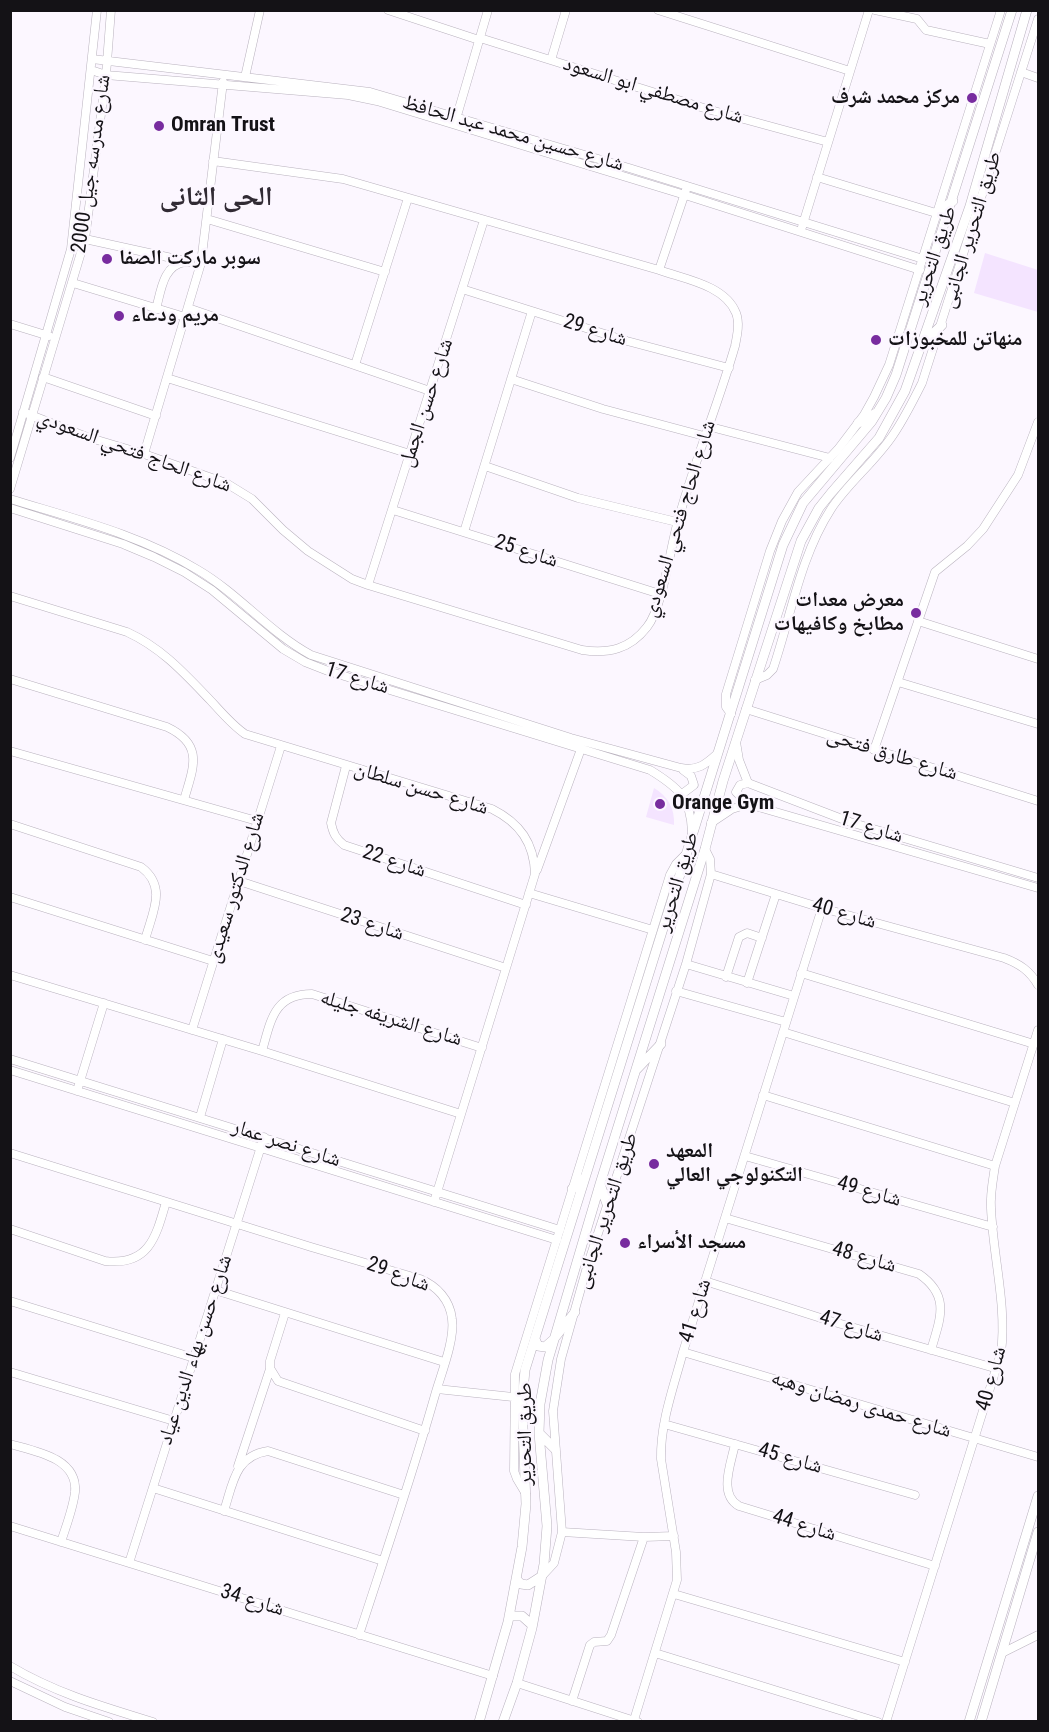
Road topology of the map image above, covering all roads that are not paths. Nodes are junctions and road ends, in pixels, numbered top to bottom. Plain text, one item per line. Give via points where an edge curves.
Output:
1 (97, 10) edge
2 (111, 10) edge
3 (260, 10) edge
4 (388, 10) edge
5 (488, 10) edge
6 (566, 10) edge
7 (658, 10) edge
8 (869, 10) edge
9 (875, 10) edge
10 (1001, 10) edge
11 (1011, 14) edge
12 (1025, 15) edge
13 (1038, 19) edge
14 (479, 39) junction
15 (990, 44) junction
16 (92, 59) junction
17 (106, 60) junction
18 (550, 60) junction
19 (91, 70) junction
20 (850, 71) junction
21 (1021, 72) junction
22 (106, 75) junction
23 (225, 75) junction
24 (244, 77) junction
25 (1038, 78) edge
26 (223, 85) junction
27 (455, 120) junction
28 (828, 142) junction
29 (213, 161) junction
30 (817, 177) junction
31 (687, 186) junction
32 (685, 195) junction
33 (408, 198) junction
34 (952, 201) junction
35 (970, 206) junction
36 (936, 213) junction
37 (207, 219) junction
38 (484, 220) junction
39 (975, 220) junction
40 (802, 227) junction
41 (85, 239) junction
42 (923, 259) junction
43 (190, 262) junction
44 (201, 263) junction
45 (659, 270) junction
46 (920, 270) junction
47 (385, 272) junction
48 (73, 283) junction
49 (462, 289) junction
50 (908, 304) junction
51 (188, 308) junction
52 (156, 309) junction
53 (532, 311) junction
54 (185, 317) junction
55 (914, 319) junction
56 (10, 324) edge
57 (942, 325) junction
58 (46, 335) junction
59 (56, 338) junction
60 (922, 343) junction
61 (355, 365) junction
62 (729, 368) junction
63 (43, 377) junction
64 (167, 378) junction
65 (511, 379) junction
66 (430, 390) junction
67 (879, 412) junction
68 (27, 413) junction
69 (156, 416) junction
70 (1038, 422) edge
71 (858, 423) junction
72 (707, 426) junction
73 (704, 436) junction
74 (1036, 439) edge
75 (144, 454) junction
76 (410, 454) junction
77 (10, 458) edge
78 (830, 458) junction
79 (484, 466) junction
80 (10, 489) edge
81 (10, 499) edge
82 (10, 508) edge
83 (393, 510) junction
84 (677, 522) junction
85 (464, 532) junction
86 (368, 585) junction
87 (660, 594) junction
88 (10, 596) edge
89 (763, 609) junction
90 (776, 616) junction
91 (918, 621) junction
92 (756, 636) junction
93 (768, 638) junction
94 (1038, 659) edge
95 (10, 679) edge
96 (755, 680) junction
97 (898, 682) junction
98 (746, 709) junction
99 (730, 714) junction
100 (1038, 724) edge
101 (736, 742) junction
102 (281, 746) junction
103 (580, 748) junction
104 (874, 750) junction
105 (10, 751) edge
106 (718, 753) junction
107 (346, 766) junction
108 (681, 768) junction
109 (748, 783) junction
110 (682, 794) junction
111 (184, 801) junction
112 (1038, 801) edge
113 (748, 804) junction
114 (257, 821) junction
115 (711, 823) junction
116 (10, 824) edge
117 (692, 837) junction
118 (705, 849) junction
119 (535, 874) junction
120 (711, 874) junction
121 (1038, 878) edge
122 (238, 881) junction
123 (1038, 888) edge
124 (529, 893) junction
125 (776, 894) junction
126 (10, 897) edge
127 (526, 905) junction
128 (822, 908) junction
129 (658, 931) junction
130 (678, 933) junction
131 (762, 938) junction
132 (145, 940) junction
133 (653, 960) junction
134 (669, 960) junction
135 (213, 961) junction
136 (686, 964) junction
137 (506, 968) junction
138 (801, 973) junction
139 (10, 975) edge
140 (726, 977) junction
141 (747, 983) junction
142 (1038, 986) edge
143 (676, 991) junction
144 (794, 996) junction
145 (104, 1003) junction
146 (786, 1022) junction
147 (623, 1028) junction
148 (192, 1030) junction
149 (1038, 1030) edge
150 (783, 1032) junction
151 (223, 1039) junction
152 (661, 1044) junction
153 (1034, 1044) junction
154 (626, 1046) junction
155 (482, 1048) junction
156 (262, 1051) junction
157 (10, 1059) edge
158 (10, 1070) edge
159 (635, 1072) junction
160 (81, 1080) junction
161 (77, 1091) junction
162 (763, 1095) junction
163 (1015, 1103) junction
164 (461, 1114) junction
165 (200, 1116) junction
166 (264, 1137) junction
167 (260, 1148) junction
168 (10, 1154) edge
169 (745, 1156) junction
170 (995, 1166) junction
171 (586, 1176) junction
172 (600, 1184) junction
173 (572, 1189) junction
174 (437, 1191) junction
175 (166, 1202) junction
176 (434, 1202) junction
177 (607, 1204) junction
178 (725, 1218) junction
179 (236, 1224) junction
180 (993, 1227) junction
181 (10, 1229) edge
182 (560, 1230) junction
183 (557, 1240) junction
184 (705, 1281) junction
185 (547, 1286) junction
186 (215, 1290) junction
187 (10, 1301) edge
188 (575, 1312) junction
189 (285, 1314) junction
190 (535, 1339) junction
191 (553, 1340) junction
192 (931, 1350) junction
193 (683, 1352) junction
194 (194, 1358) junction
195 (444, 1362) junction
196 (270, 1368) junction
197 (998, 1369) junction
198 (525, 1370) junction
199 (10, 1372) edge
200 (544, 1376) junction
201 (437, 1389) junction
202 (513, 1397) junction
203 (174, 1421) junction
204 (664, 1424) junction
205 (425, 1431) junction
206 (539, 1433) junction
207 (976, 1439) junction
208 (10, 1444) edge
209 (735, 1444) junction
210 (555, 1449) junction
211 (1038, 1457) edge
212 (236, 1473) junction
213 (153, 1488) junction
214 (526, 1494) junction
215 (404, 1495) junction
216 (915, 1495) dead end
217 (1038, 1496) edge
218 (224, 1511) junction
219 (10, 1526) edge
220 (562, 1532) junction
221 (1038, 1532) edge
222 (674, 1536) junction
223 (645, 1537) junction
224 (62, 1542) junction
225 (1024, 1544) junction
226 (1034, 1547) junction
227 (383, 1561) junction
228 (129, 1563) junction
229 (935, 1566) junction
230 (542, 1576) junction
231 (1013, 1578) junction
232 (516, 1579) junction
233 (1024, 1581) junction
234 (674, 1594) junction
235 (509, 1616) junction
236 (532, 1625) junction
237 (359, 1635) junction
238 (1038, 1635) edge
239 (655, 1653) junction
240 (1002, 1653) junction
241 (905, 1662) junction
242 (10, 1666) edge
243 (493, 1676) junction
244 (10, 1681) edge
245 (517, 1683) junction
246 (572, 1701) junction
247 (636, 1721) edge
248 (109, 1722) edge
249 (153, 1722) edge
250 (479, 1722) edge
251 (503, 1722) edge
252 (878, 1722) edge
253 (886, 1722) edge
254 (969, 1722) edge
255 (981, 1722) edge

1 - 16 street, شارع مدرسه جيل 2000
2 - 17 street, شارع مدرسه جيل 2000
3 - 24 street
4 - 14 street, شارع مصطفي ابو السعود
5 - 14 street
6 - 18 street
7 - 20 street
8 - 20 street
9 - 15 street via 917,19 926,30
10 - 15 street, طريق التحرير الجانبى
11 - 12 street
11 - 34 street, طريق التحرير
12 - 35 street, طريق التحرير
13 - 21 street, طريق التحرير الجانبى
14 - 18 street, شارع مصطفي ابو السعود
14 - 27 street
15 - 36 street, طريق التحرير الجانبى
16 - 17 street, شارع حسين محمد عبد الحافظ
16 - 19 street, شارع مدرسه جيل 2000
17 - 22 street, شارع مدرسه جيل 2000
17 - 23 street, شارع حسين محمد عبد الحافظ
18 - 28 street, شارع مصطفي ابو السعود
19 - 22 street, شارع حسين محمد عبد الحافظ
19 - 58 street, شارع مدرسه جيل 2000 via 71,249
20 - 28 street
21 - 25 street
21 - 39 street, طريق التحرير الجانبى
22 - 26 street, شارع حسين محمد عبد الحافظ
22 - 41 street, شارع مدرسه جيل 2000
23 - 24 street, شارع حسين محمد عبد الحافظ
23 - 26 street
24 - 27 street, شارع حسين محمد عبد الحافظ via 370,92
26 - 27 street, شارع حسين محمد عبد الحافظ via 348,95
26 - 29 street
27 - 31 street, شارع حسين محمد عبد الحافظ
27 - 32 street, شارع حسين محمد عبد الحافظ
28 - 30 street
29 - 33 street, شارع الحاج فتحي السعودي via 343,179
29 - 37 street
30 - 36 street
30 - 40 street
31 - 32 street
31 - 40 street, شارع حسين محمد عبد الحافظ
32 - 40 street, شارع حسين محمد عبد الحافظ
32 - 45 street
33 - 38 street, شارع الحاج فتحي السعودي
33 - 47 street
34 - 36 street
34 - 55 street, طريق التحرير
35 - 39 street
35 - 60 street, طريق التحرير
36 - 42 street, طريق التحرير الجانبى
37 - 44 street
37 - 47 street
38 - 45 street, شارع الحاج فتحي السعودي
38 - 49 street, شارع حسن الجمل
39 - 57 street, طريق التحرير الجانبى
40 - 42 street, شارع حسين محمد عبد الحافظ
40 - 46 street, شارع حسين محمد عبد الحافظ
41 - 43 street
41 - 48 street, شارع مدرسه جيل 2000
42 - 46 street, طريق التحرير الجانبى
43 - 44 street
43 - 52 street via 169,270
44 - 51 street
45 - 62 street, شارع الحاج فتحي السعودي via 713,290 736,313 738,330
46 - 50 street, طريق التحرير الجانبى
47 - 61 street
48 - 52 street
48 - 59 street, شارع مدرسه جيل 2000
49 - 53 street, شارع 29
49 - 66 street, شارع حسن الجمل
50 - 55 street
50 - 71 street, طريق التحرير الجانبى via 889,365
51 - 54 street
51 - 61 street
52 - 54 street
53 - 62 street, شارع 29
53 - 65 street
54 - 64 street
55 - 67 street, طريق التحرير
56 - 58 street
57 - 60 street
57 - 96 street, طريق التحرير الجانبى via 922,383 903,419 821,526 808,555 773,669
58 - 59 street
58 - 68 street, شارع مدرسه جيل 2000
59 - 63 street, شارع مدرسه جيل 2000
60 - 90 street, طريق التحرير via 905,391 888,423 809,524
61 - 66 street
62 - 72 street, شارع الحاج فتحي السعودي
63 - 68 street, شارع مدرسه جيل 2000
63 - 69 street
64 - 69 street
64 - 76 street
65 - 73 street
65 - 79 street
66 - 76 street, شارع حسن الجمل
67 - 71 street
67 - 89 street, طريق التحرير via 800,509 783,545
68 - 75 street, شارع الحاج فتحي السعودي
68 - 77 street, شارع مدرسه جيل 2000
68 - 80 street, شارع مدرسه جيل 2000
69 - 75 street
70 - 74 street
71 - 78 street, طريق التحرير الجانبى
72 - 73 street, شارع الحاج فتحي السعودي
72 - 78 street
73 - 84 street, شارع الحاج فتحي السعودي
74 - 91 street via 983,529 935,572
75 - 86 street, شارع الحاج فتحي السعودي via 240,490 308,551
76 - 83 street, شارع حسن الجمل
78 - 99 street, طريق التحرير الجانبى via 798,492 775,536 726,694
79 - 84 street via 578,498
79 - 85 street
81 - 108 street, شارع 17 via 126,535 174,556 237,597 277,633 311,655 572,738
82 - 103 street, شارع 17 via 123,544 184,572 304,662
83 - 85 street, شارع 25
83 - 86 street, شارع حسن الجمل
84 - 87 street, شارع الحاج فتحي السعودي
85 - 87 street, شارع 25
86 - 87 street, شارع الحاج فتحي السعودي via 597,653 613,651 640,636 650,624
88 - 102 street, شارع حسن سلطان via 145,640 175,664 238,729
89 - 90 street via 766,616
89 - 92 street, طريق التحرير
90 - 93 street, طريق التحرير
91 - 94 street
91 - 97 street
92 - 93 street
92 - 99 street, طريق التحرير
93 - 96 street, طريق التحرير
95 - 111 street via 178,732 193,752 195,764
96 - 98 street, طريق التحرير
97 - 100 street
97 - 104 street
98 - 101 street, طريق التحرير
98 - 104 street, شارع طارق فتحى
99 - 106 street, طريق التحرير
101 - 109 street
101 - 115 street, طريق التحرير
102 - 107 street, شارع حسن سلطان
102 - 114 street, شارع الدكتور سعيدى
103 - 110 street, شارع 17 via 650,770
103 - 119 street
104 - 112 street, شارع طارق فتحى
105 - 111 street
106 - 108 street via 699,767
106 - 117 street, طريق التحرير
107 - 119 street, شارع حسن سلطان via 505,815 525,834
107 - 127 street, شارع 22 via 331,823 344,845
108 - 110 street via 694,781 692,788
109 - 113 street via 740,785 736,792
109 - 121 street, شارع 17 via 850,822
110 - 117 street
111 - 114 street
113 - 115 street
113 - 123 street, شارع 17
114 - 122 street, شارع الدكتور سعيدى
115 - 118 street, طريق التحرير
116 - 132 street via 149,872 157,894
117 - 129 street, طريق التحرير
118 - 120 street, طريق التحرير الجانبى
118 - 130 street, طريق التحرير
119 - 124 street, شارع حسن سلطان
120 - 125 street, شارع 40
120 - 136 street, طريق التحرير الجانبى
122 - 135 street, شارع الدكتور سعيدى
122 - 137 street, شارع 23
124 - 127 street, شارع حسن سلطان
124 - 129 street
125 - 128 street, شارع 40
125 - 131 street
126 - 132 street
127 - 137 street, شارع حسن سلطان
128 - 138 street, شارع 41
128 - 142 street, شارع 40 via 1004,958 1019,964
129 - 130 street via 670,937
129 - 133 street, طريق التحرير
129 - 147 street, طريق التحرير الجانبى
130 - 134 street, طريق التحرير
131 - 140 street via 747,933 739,937
131 - 141 street
132 - 135 street
133 - 134 street
133 - 154 street, طريق التحرير
134 - 159 street, طريق التحرير
135 - 148 street, شارع الدكتور سعيدى
136 - 140 street
136 - 143 street, طريق التحرير الجانبى
137 - 155 street, شارع حسن سلطان
138 - 144 street, شارع 41
138 - 153 street
139 - 145 street
140 - 141 street
141 - 144 street
143 - 146 street
143 - 152 street, طريق التحرير الجانبى
144 - 146 street, شارع 41
145 - 148 street
145 - 160 street
146 - 150 street, شارع 41
147 - 154 street
147 - 173 street, طريق التحرير الجانبى
148 - 151 street
149 - 153 street, شارع 40
150 - 162 street, شارع 41
150 - 163 street
151 - 156 street
151 - 165 street
152 - 159 street
152 - 177 street, طريق التحرير الجانبى
153 - 163 street, شارع 40
154 - 171 street, طريق التحرير
155 - 156 street, شارع الشريفه جليله via 312,994 301,994 289,998 273,1015
155 - 164 street, شارع حسن سلطان
156 - 164 street
157 - 160 street, شارع نصر عمار
158 - 161 street, شارع نصر عمار
159 - 172 street, طريق التحرير
160 - 161 street
160 - 165 street, شارع نصر عمار
161 - 167 street, شارع نصر عمار
162 - 169 street, شارع 41
162 - 170 street
163 - 170 street, شارع 40
164 - 174 street, شارع حسن سلطان
165 - 166 street, شارع نصر عمار
166 - 167 street, شارع حسن بهاء الدين عياد
166 - 174 street, شارع نصر عمار
167 - 176 street, شارع نصر عمار
167 - 179 street, شارع حسن بهاء الدين عياد
168 - 175 street, شارع 29
169 - 178 street, شارع 41
169 - 180 street, شارع 49
170 - 180 street, شارع 40
171 - 173 street
171 - 185 street, طريق التحرير
172 - 177 street
172 - 191 street, طريق التحرير
173 - 182 street, طريق التحرير الجانبى
174 - 176 street, شارع حسن سلطان
174 - 182 street, شارع نصر عمار
175 - 179 street, شارع 29
175 - 181 street via 155,1239 149,1248 129,1260 105,1261
176 - 183 street, شارع نصر عمار
177 - 188 street, طريق التحرير الجانبى
178 - 184 street, شارع 41
178 - 192 street, شارع 48 via 919,1274 934,1288 941,1307
179 - 186 street, شارع حسن بهاء الدين عياد
179 - 195 street, شارع 29 via 420,1279 434,1287 447,1302 453,1322
180 - 197 street, شارع 40 via 1003,1322
182 - 183 street, طريق التحرير الجانبى
183 - 185 street, طريق التحرير الجانبى
184 - 192 street, شارع 47
184 - 193 street, شارع 41
185 - 190 street, طريق التحرير
185 - 202 street, طريق التحرير الجانبى via 521,1351
186 - 189 street
186 - 194 street, شارع حسن بهاء الدين عياد
187 - 194 street
188 - 191 street
188 - 210 street, طريق التحرير الجانبى via 561,1359 553,1411
189 - 195 street
189 - 196 street
190 - 191 street via 542,1348
190 - 198 street, طريق التحرير
191 - 200 street, طريق التحرير
192 - 197 street, شارع 47
193 - 204 street, شارع 41
193 - 207 street, شارع حمدى رمضان وهبه
194 - 203 street, شارع حسن بهاء الدين عياد
195 - 201 street, شارع 29
196 - 205 street via 284,1385
196 - 212 street
197 - 207 street, شارع 40
198 - 200 street via 534,1367
198 - 214 street, طريق التحرير via 522,1402
199 - 203 street
200 - 206 street, طريق التحرير
201 - 202 street
201 - 205 street, شارع 29
202 - 214 street, طريق التحرير الجانبى via 514,1471
203 - 213 street, شارع حسن بهاء الدين عياد
204 - 209 street, شارع 45
204 - 222 street, شارع 41 via 661,1459
205 - 215 street, شارع 29
206 - 210 street
206 - 230 street, طريق التحرير via 547,1526
207 - 211 street, شارع حمدى رمضان وهبه
207 - 229 street, شارع 40
208 - 224 street via 53,1458 72,1475 75,1491
209 - 216 street, شارع 45
209 - 229 street, شارع 44 via 727,1488 732,1502
210 - 220 street, طريق التحرير الجانبى
212 - 215 street via 249,1457 268,1451
212 - 218 street
213 - 218 street
213 - 228 street, شارع حسن بهاء الدين عياد
214 - 232 street, طريق التحرير
215 - 227 street, شارع 29
217 - 225 street
218 - 227 street
219 - 224 street, شارع 34
220 - 223 street
220 - 230 street, طريق التحرير الجانبى via 554,1563
221 - 226 street
222 - 223 street
222 - 234 street, شارع 41
223 - 246 street via 611,1635 606,1641 590,1645
224 - 228 street, شارع 34
225 - 226 street via 1028,1550
225 - 231 street
226 - 233 street
227 - 237 street, شارع 29
228 - 237 street, شارع 34
229 - 241 street, شارع 40
230 - 232 street via 528,1585
230 - 236 street, طريق التحرير
231 - 233 street via 1018,1576
231 - 254 street
232 - 235 street, طريق التحرير
233 - 240 street
234 - 239 street, شارع 41
234 - 241 street
235 - 236 street via 522,1616
235 - 243 street, طريق التحرير
236 - 245 street, طريق التحرير
237 - 243 street, شارع 34
238 - 240 street
239 - 247 street, شارع 41
239 - 252 street
240 - 255 street
241 - 253 street, شارع 40
242 - 249 street via 82,1701
243 - 250 street, طريق التحرير
244 - 248 street
245 - 246 street
245 - 251 street, طريق التحرير
246 - 247 street

